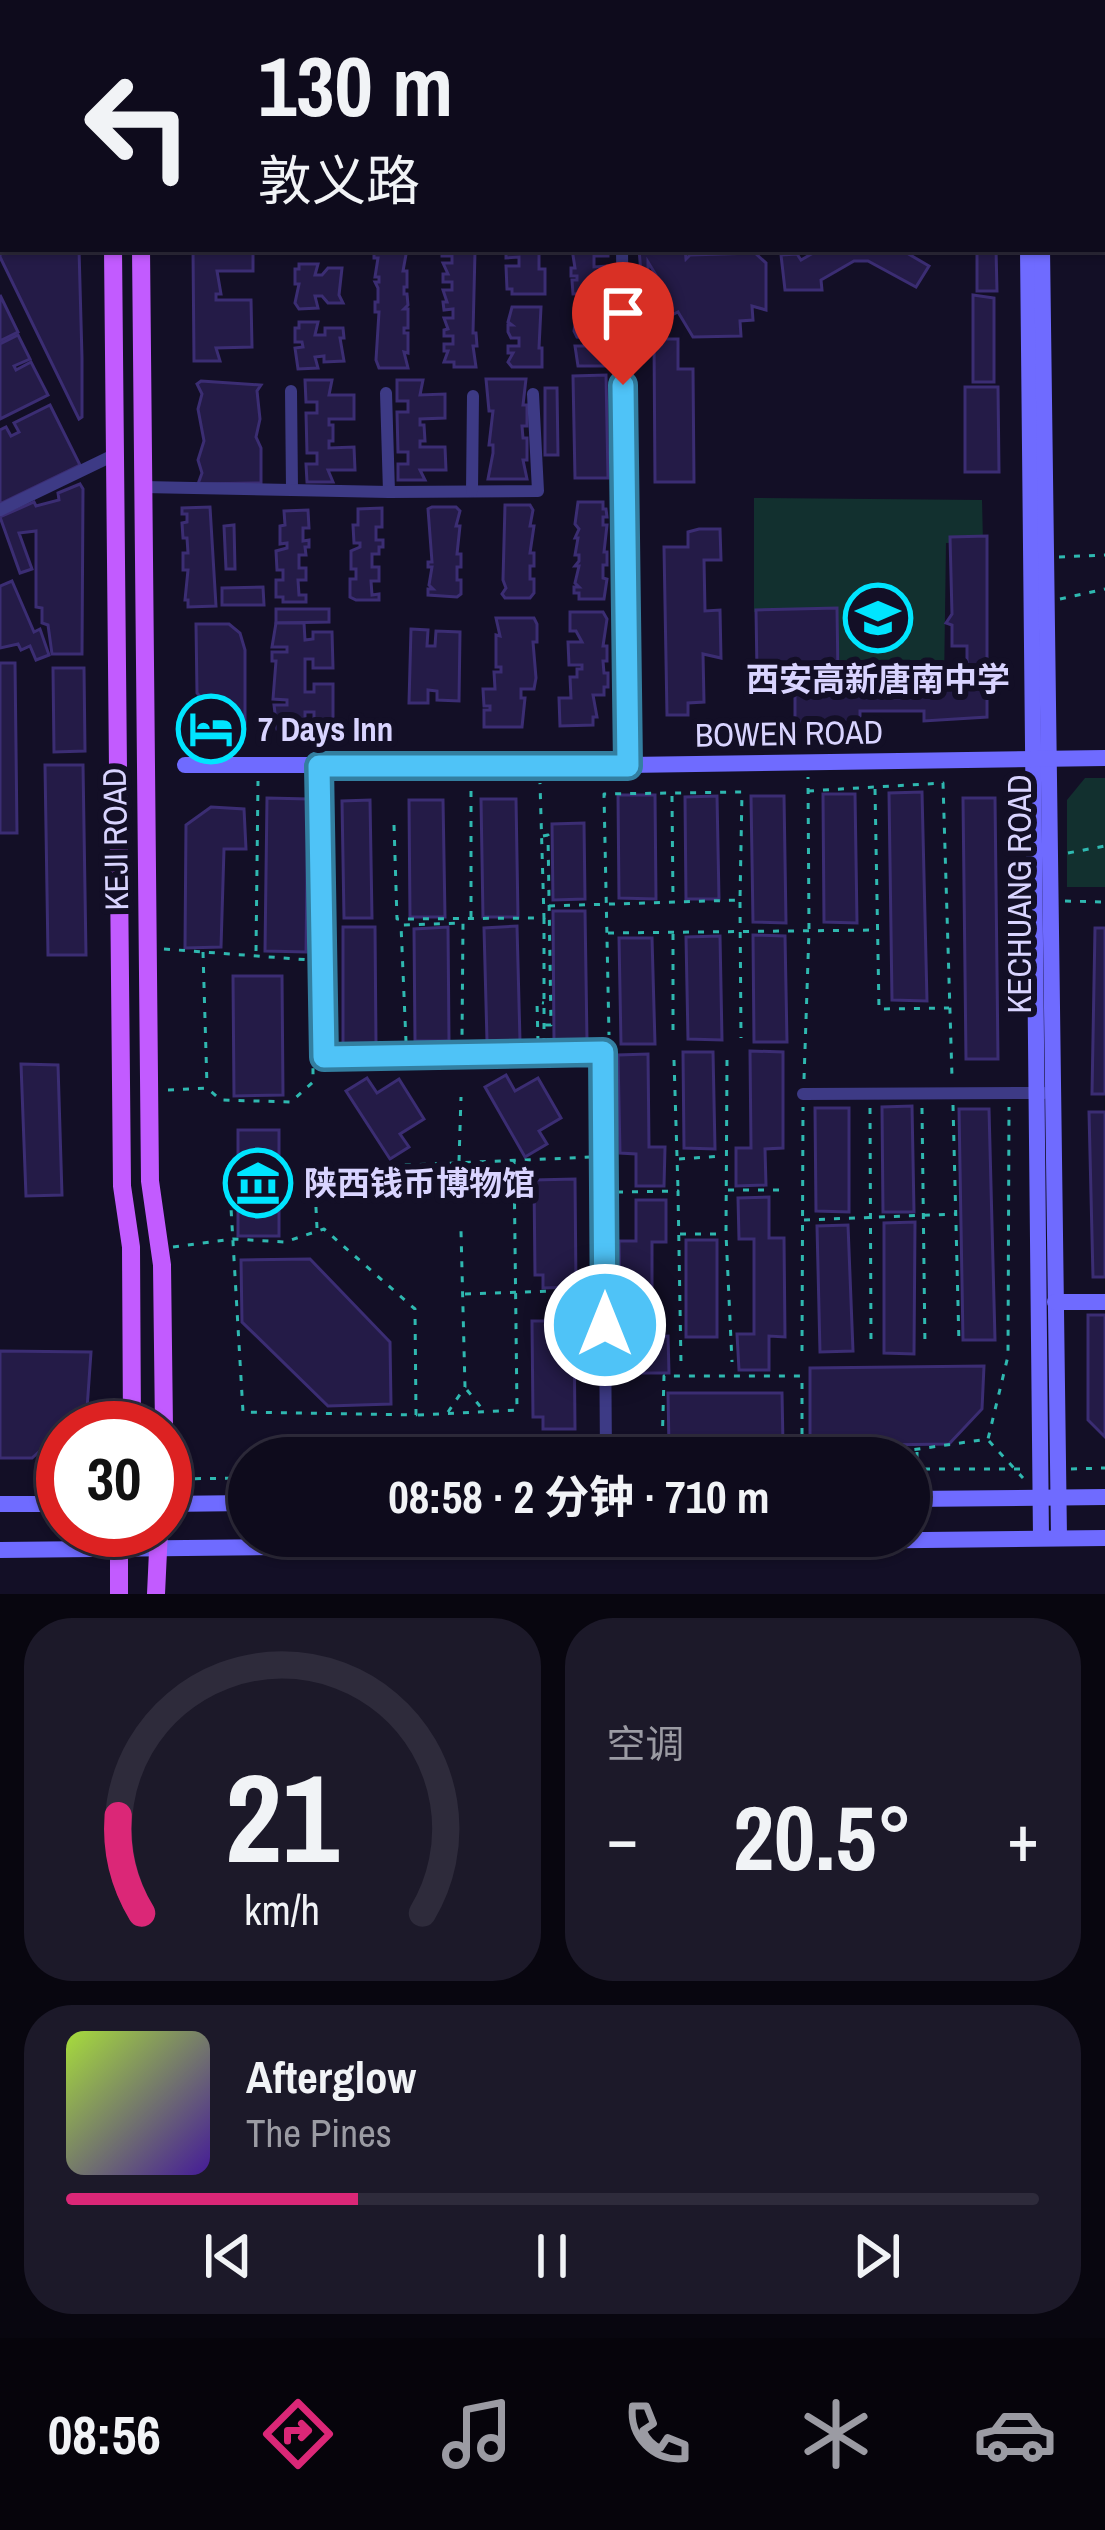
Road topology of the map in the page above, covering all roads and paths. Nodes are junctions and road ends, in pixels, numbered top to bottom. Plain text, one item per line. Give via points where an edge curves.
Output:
1 (113, 252) edge
2 (140, 252) edge
3 (622, 252) edge
4 (1028, 252) edge
5 (1042, 252) edge
6 (292, 391) dead end
7 (386, 393) dead end
8 (533, 394) dead end
9 (472, 396) dead end
10 (116, 454) junction
11 (143, 487) junction
12 (292, 489) junction
13 (472, 491) junction
14 (389, 492) junction
15 (0, 510) edge
16 (1044, 547) junction
17 (1105, 555) edge
18 (1105, 589) edge
19 (1046, 602) junction
20 (1105, 758) edge
21 (1040, 760) junction
22 (808, 763) junction
23 (185, 765) dead end
24 (258, 765) junction
25 (319, 766) junction
26 (471, 766) junction
27 (539, 766) junction
28 (628, 766) junction
29 (875, 787) junction
30 (808, 790) junction
31 (672, 793) junction
32 (394, 825) dead end
33 (542, 836) junction
34 (1105, 846) edge
35 (1048, 857) junction
36 (740, 901) junction
37 (1049, 901) junction
38 (673, 902) junction
39 (1105, 902) edge
40 (606, 904) junction
41 (549, 906) junction
42 (544, 918) junction
43 (471, 919) junction
44 (878, 930) junction
45 (809, 931) junction
46 (673, 932) junction
47 (741, 932) junction
48 (607, 933) junction
49 (147, 948) junction
50 (203, 952) junction
51 (256, 953) junction
52 (313, 960) dead end
53 (544, 1003) junction
54 (950, 1008) junction
55 (544, 1025) junction
56 (609, 1035) dead end
57 (673, 1037) dead end
58 (741, 1038) dead end
59 (462, 1044) dead end
60 (406, 1045) dead end
61 (541, 1048) junction
62 (674, 1060) dead end
63 (728, 1060) dead end
64 (313, 1062) dead end
65 (207, 1088) junction
66 (148, 1091) junction
67 (1009, 1093) junction
68 (1045, 1093) junction
69 (803, 1094) junction
70 (870, 1094) junction
71 (921, 1094) junction
72 (952, 1094) junction
73 (461, 1097) dead end
74 (603, 1156) junction
75 (727, 1156) junction
76 (228, 1157) dead end
77 (677, 1159) junction
78 (514, 1160) junction
79 (459, 1162) junction
80 (726, 1190) junction
81 (784, 1190) dead end
82 (678, 1191) junction
83 (604, 1192) junction
84 (956, 1214) junction
85 (923, 1215) junction
86 (871, 1217) junction
87 (802, 1220) junction
88 (317, 1230) junction
89 (460, 1231) dead end
90 (679, 1234) junction
91 (726, 1234) junction
92 (233, 1240) junction
93 (160, 1248) junction
94 (583, 1290) dead end
95 (515, 1292) junction
96 (462, 1294) junction
97 (1105, 1301) edge
98 (1055, 1302) junction
99 (959, 1344) dead end
100 (872, 1345) dead end
101 (926, 1348) dead end
102 (802, 1351) dead end
103 (732, 1362) dead end
104 (681, 1364) dead end
105 (465, 1387) junction
106 (132, 1401) edge
107 (163, 1401) edge
108 (484, 1412) junction
109 (447, 1414) junction
110 (416, 1415) junction
111 (606, 1437) edge
112 (662, 1437) edge
113 (802, 1437) edge
114 (988, 1439) junction
115 (930, 1447) edge
116 (1105, 1468) edge
117 (930, 1469) edge
118 (1015, 1469) junction
119 (1049, 1469) junction
120 (228, 1478) edge
121 (192, 1479) edge
122 (1105, 1497) edge
123 (930, 1498) edge
124 (1049, 1498) junction
125 (228, 1503) edge
126 (0, 1504) edge
127 (36, 1504) edge
128 (192, 1504) edge
129 (1050, 1538) junction
130 (1105, 1538) edge
131 (192, 1539) edge
132 (36, 1547) edge
133 (0, 1550) edge
134 (121, 1557) edge
135 (157, 1557) edge
136 (119, 1594) edge
137 (156, 1594) edge

1 - 10 main road, KEJI ROAD
2 - 11 main road, KEJI ROAD
3 - 28 street
4 - 21 street, KECHUANG ROAD
5 - 16 street, KECHUANG ROAD
6 - 12 street
7 - 14 street
8 - 13 street via 538,490
9 - 13 street
10 - 15 street
10 - 106 main road, KEJI ROAD via 122,1186 131,1246
11 - 12 street
11 - 49 main road, KEJI ROAD
12 - 14 street
13 - 14 street
16 - 17 path via 1058,557
16 - 19 street, KECHUANG ROAD
18 - 19 path
19 - 21 street, KECHUANG ROAD
20 - 21 street, BOWEN ROAD
21 - 22 street, BOWEN ROAD
21 - 35 street, KECHUANG ROAD
21 - 68 street, KECHUANG ROAD
22 - 28 street, BOWEN ROAD
22 - 30 path
23 - 24 street, BOWEN ROAD
24 - 25 street, BOWEN ROAD
24 - 51 path
25 - 26 street, BOWEN ROAD
25 - 61 street via 324,1057
26 - 27 street, BOWEN ROAD
26 - 43 path
27 - 28 street, BOWEN ROAD
27 - 33 path
29 - 30 path
29 - 44 path
29 - 54 path via 944,783
30 - 45 path
31 - 36 path via 742,792
31 - 38 path
31 - 40 path via 604,794
32 - 43 path via 397,919
33 - 41 path
33 - 42 path
34 - 35 path
35 - 37 street, KECHUANG ROAD
36 - 38 path
36 - 47 path
37 - 39 path
37 - 68 street, KECHUANG ROAD
38 - 40 path
40 - 41 path
40 - 48 path
41 - 55 path via 551,1025
42 - 43 path
42 - 53 path
44 - 45 path
44 - 54 path via 879,1009
45 - 47 path
45 - 69 path
46 - 47 path
46 - 48 path
46 - 57 path
47 - 58 path
48 - 56 path
49 - 50 path
49 - 66 main road, KEJI ROAD
50 - 51 path
50 - 65 path
51 - 52 path
53 - 55 path
53 - 61 path via 537,1002
54 - 72 path
55 - 61 path
59 - 60 path via 463,923 401,925
61 - 74 street via 603,1052
62 - 77 path
63 - 75 path
64 - 65 path via 313,1082 291,1102 221,1100
65 - 66 path
66 - 93 main road, KEJI ROAD
67 - 68 street
67 - 72 street
67 - 114 path via 1008,1356
68 - 98 street, KECHUANG ROAD
68 - 119 street, KECHUANG ROAD
69 - 70 street
69 - 87 path
70 - 71 street
70 - 86 path
71 - 72 street
71 - 85 path
72 - 84 path
73 - 79 path
74 - 78 path
74 - 83 street
75 - 77 path
75 - 80 path
76 - 92 path
77 - 82 path
78 - 79 path
78 - 95 path
79 - 88 path via 314,1168
80 - 81 path
80 - 91 path
82 - 83 path
82 - 90 path
83 - 111 street
84 - 85 path
84 - 99 path
85 - 86 path
85 - 101 path
86 - 87 path
86 - 100 path
87 - 102 path
88 - 92 path via 285,1242
88 - 110 path via 415,1309
89 - 96 path
90 - 91 path
90 - 104 path
91 - 103 path
92 - 93 path
92 - 110 path via 244,1412
93 - 107 main road, KEJI ROAD
94 - 95 path
95 - 96 path
95 - 108 path via 517,1411
96 - 105 path
97 - 98 street
98 - 119 street, KECHUANG ROAD
105 - 108 path
105 - 109 path
108 - 109 path
109 - 110 path
112 - 113 path via 664,1376 802,1376
114 - 115 path
114 - 118 path
116 - 119 path
117 - 118 path
118 - 119 path
118 - 124 path
119 - 124 street, KECHUANG ROAD
120 - 121 path
122 - 124 street
123 - 124 street
124 - 129 street, KECHUANG ROAD
125 - 128 street
126 - 127 street
129 - 130 street
129 - 131 street
132 - 133 street
134 - 136 main road
135 - 137 main road

